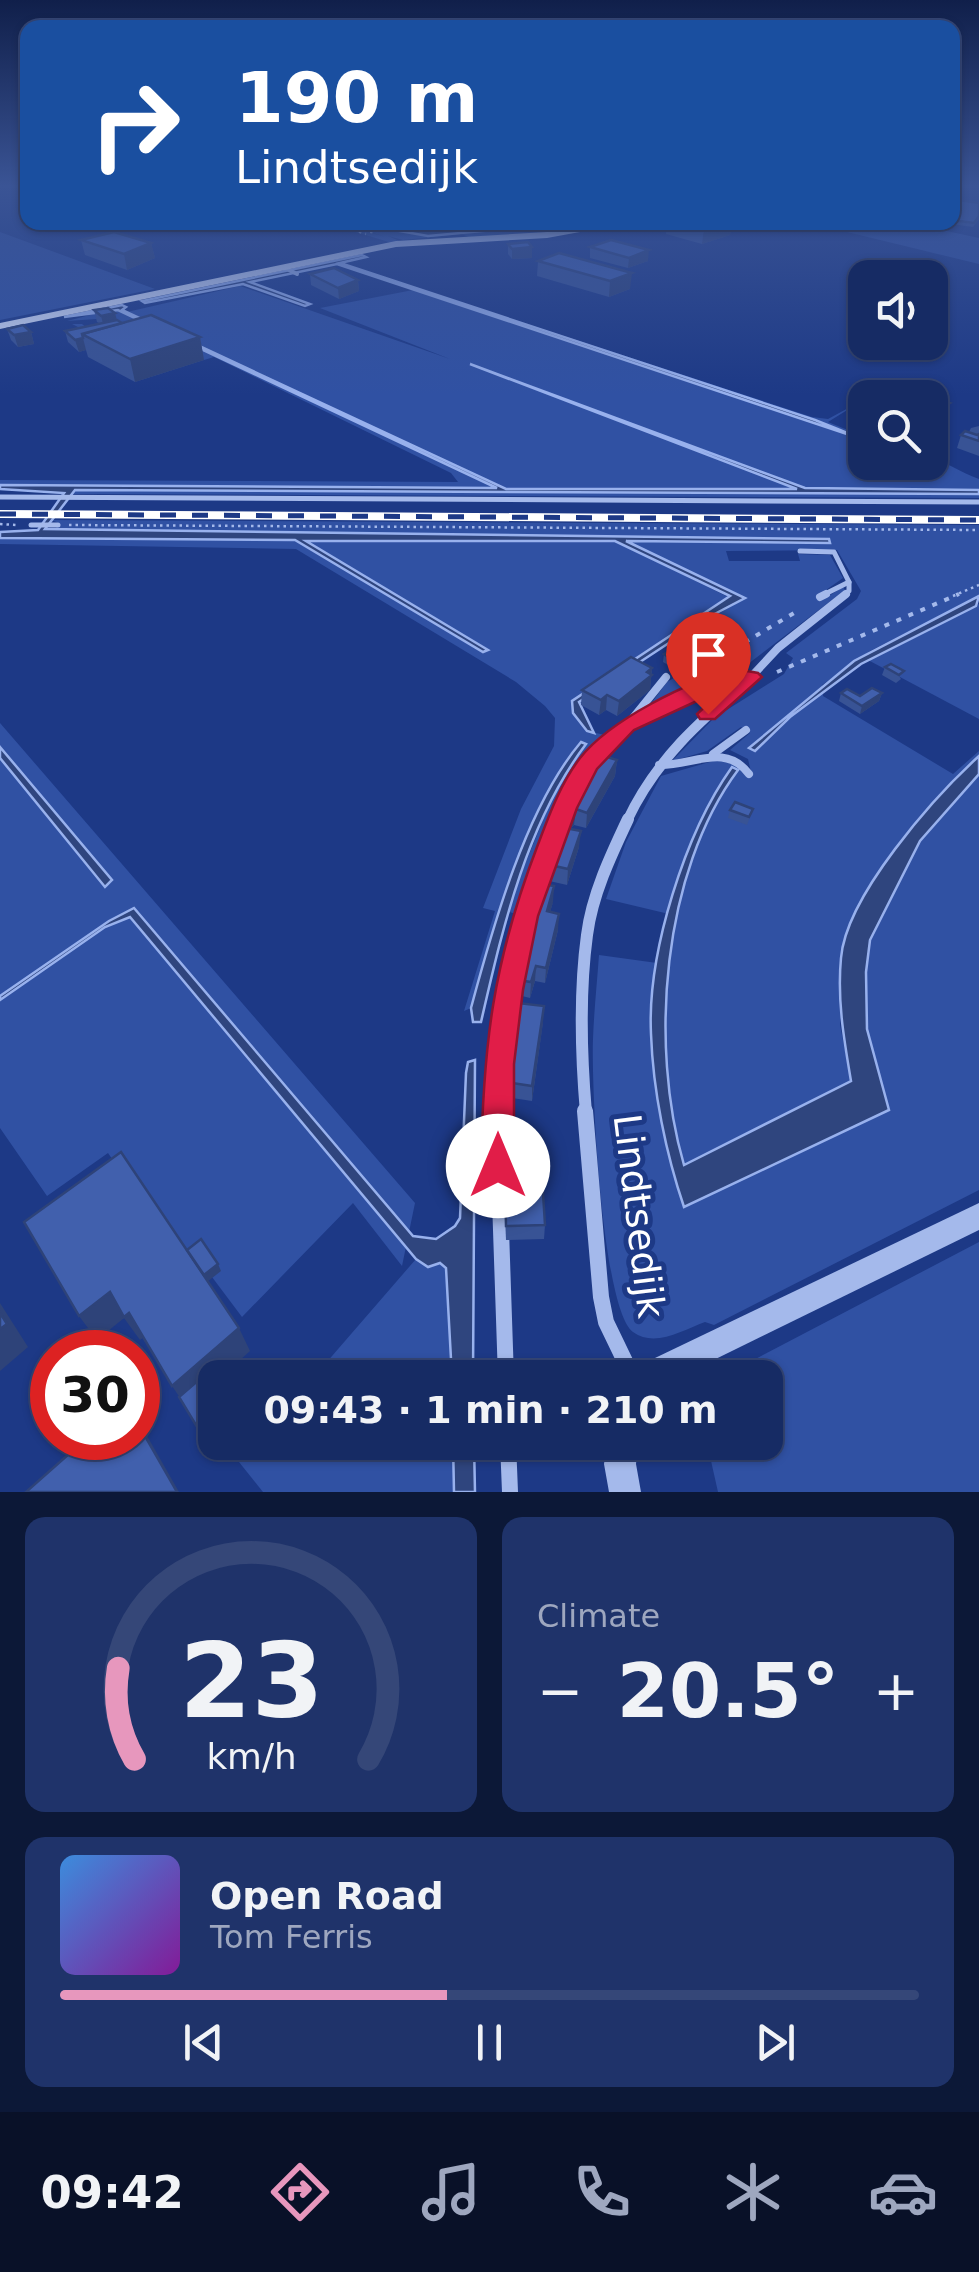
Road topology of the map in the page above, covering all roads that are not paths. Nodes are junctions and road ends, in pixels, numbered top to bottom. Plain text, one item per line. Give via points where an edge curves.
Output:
1 (350, 256) edge
2 (163, 283) dead end
3 (174, 290) junction
4 (0, 326) edge
5 (0, 497) edge
6 (979, 502) edge
7 (31, 525) dead end
8 (58, 525) road end
9 (800, 551) dead end
10 (849, 582) junction
11 (820, 597) road end
12 (751, 677) junction
13 (664, 684) road end
14 (626, 725) junction
15 (746, 730) dead end
16 (612, 739) junction
17 (712, 755) junction
18 (659, 765) junction
19 (605, 768) edge
20 (749, 774) dead end
21 (979, 1216) edge
22 (505, 1360) edge
23 (624, 1360) edge
24 (682, 1360) edge
25 (509, 1460) edge
26 (621, 1460) edge
27 (510, 1492) edge
28 (625, 1492) edge

1 - 3 main road
2 - 3 lane
3 - 4 main road
5 - 6 lane
7 - 8 lane
9 - 10 lane via 834,552
10 - 11 lane
10 - 12 lane via 846,595
12 - 14 street via 736,675
12 - 18 street, Lindtsedijk
13 - 14 lane
14 - 16 street
15 - 17 lane
16 - 19 lane
16 - 22 street via 588,764 553,833 524,916 508,990 498,1064
17 - 18 lane
17 - 20 lane via 736,759
18 - 23 street, Lindtsedijk via 627,817 587,933 581,1058 601,1297
21 - 24 street, Lindtsedijk
25 - 27 street
26 - 28 street

